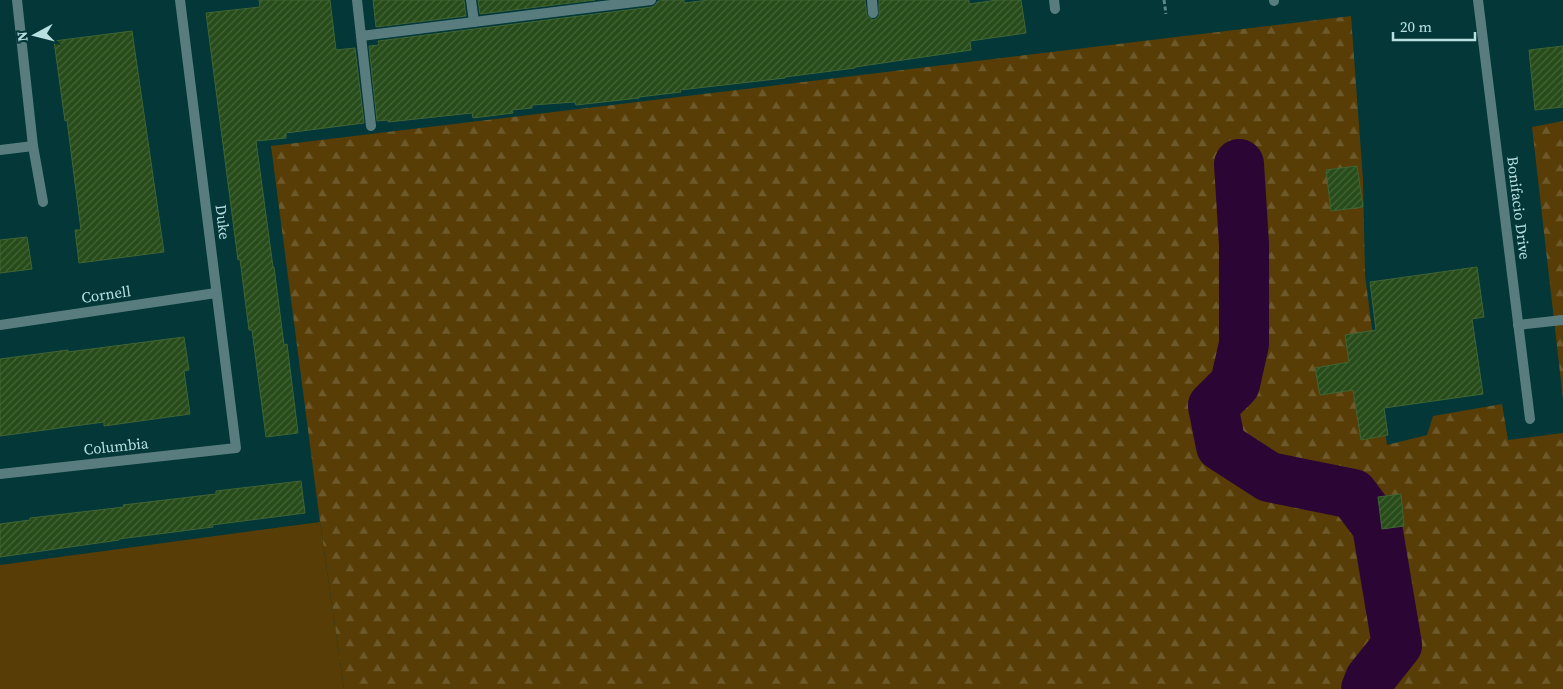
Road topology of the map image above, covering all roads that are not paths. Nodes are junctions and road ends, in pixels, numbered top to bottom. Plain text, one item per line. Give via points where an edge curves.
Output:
1 (17, 0) edge
2 (180, 0) edge
3 (357, 0) edge
4 (471, 0) edge
5 (651, 0) edge
6 (872, 0) edge
7 (1478, 0) edge
8 (574, 5) edge
9 (873, 13) dead end
10 (474, 22) junction
11 (361, 36) junction
12 (371, 126) dead end
13 (33, 146) junction
14 (0, 150) edge
15 (42, 202) dead end
16 (216, 293) junction
17 (1563, 320) edge
18 (0, 325) edge
19 (1518, 325) junction
20 (1530, 419) dead end
21 (236, 448) joint
22 (0, 474) edge

1 - 13 street
2 - 16 street, Duke
3 - 11 street
4 - 10 street
5 - 8 street
6 - 9 street
7 - 19 street, Bonifacio Drive
8 - 10 street
10 - 11 street
11 - 12 street
13 - 14 street
13 - 15 street
16 - 18 street, Cornell
16 - 21 street, Duke
17 - 19 street
19 - 20 street, Bonifacio Drive
21 - 22 street, Columbia

